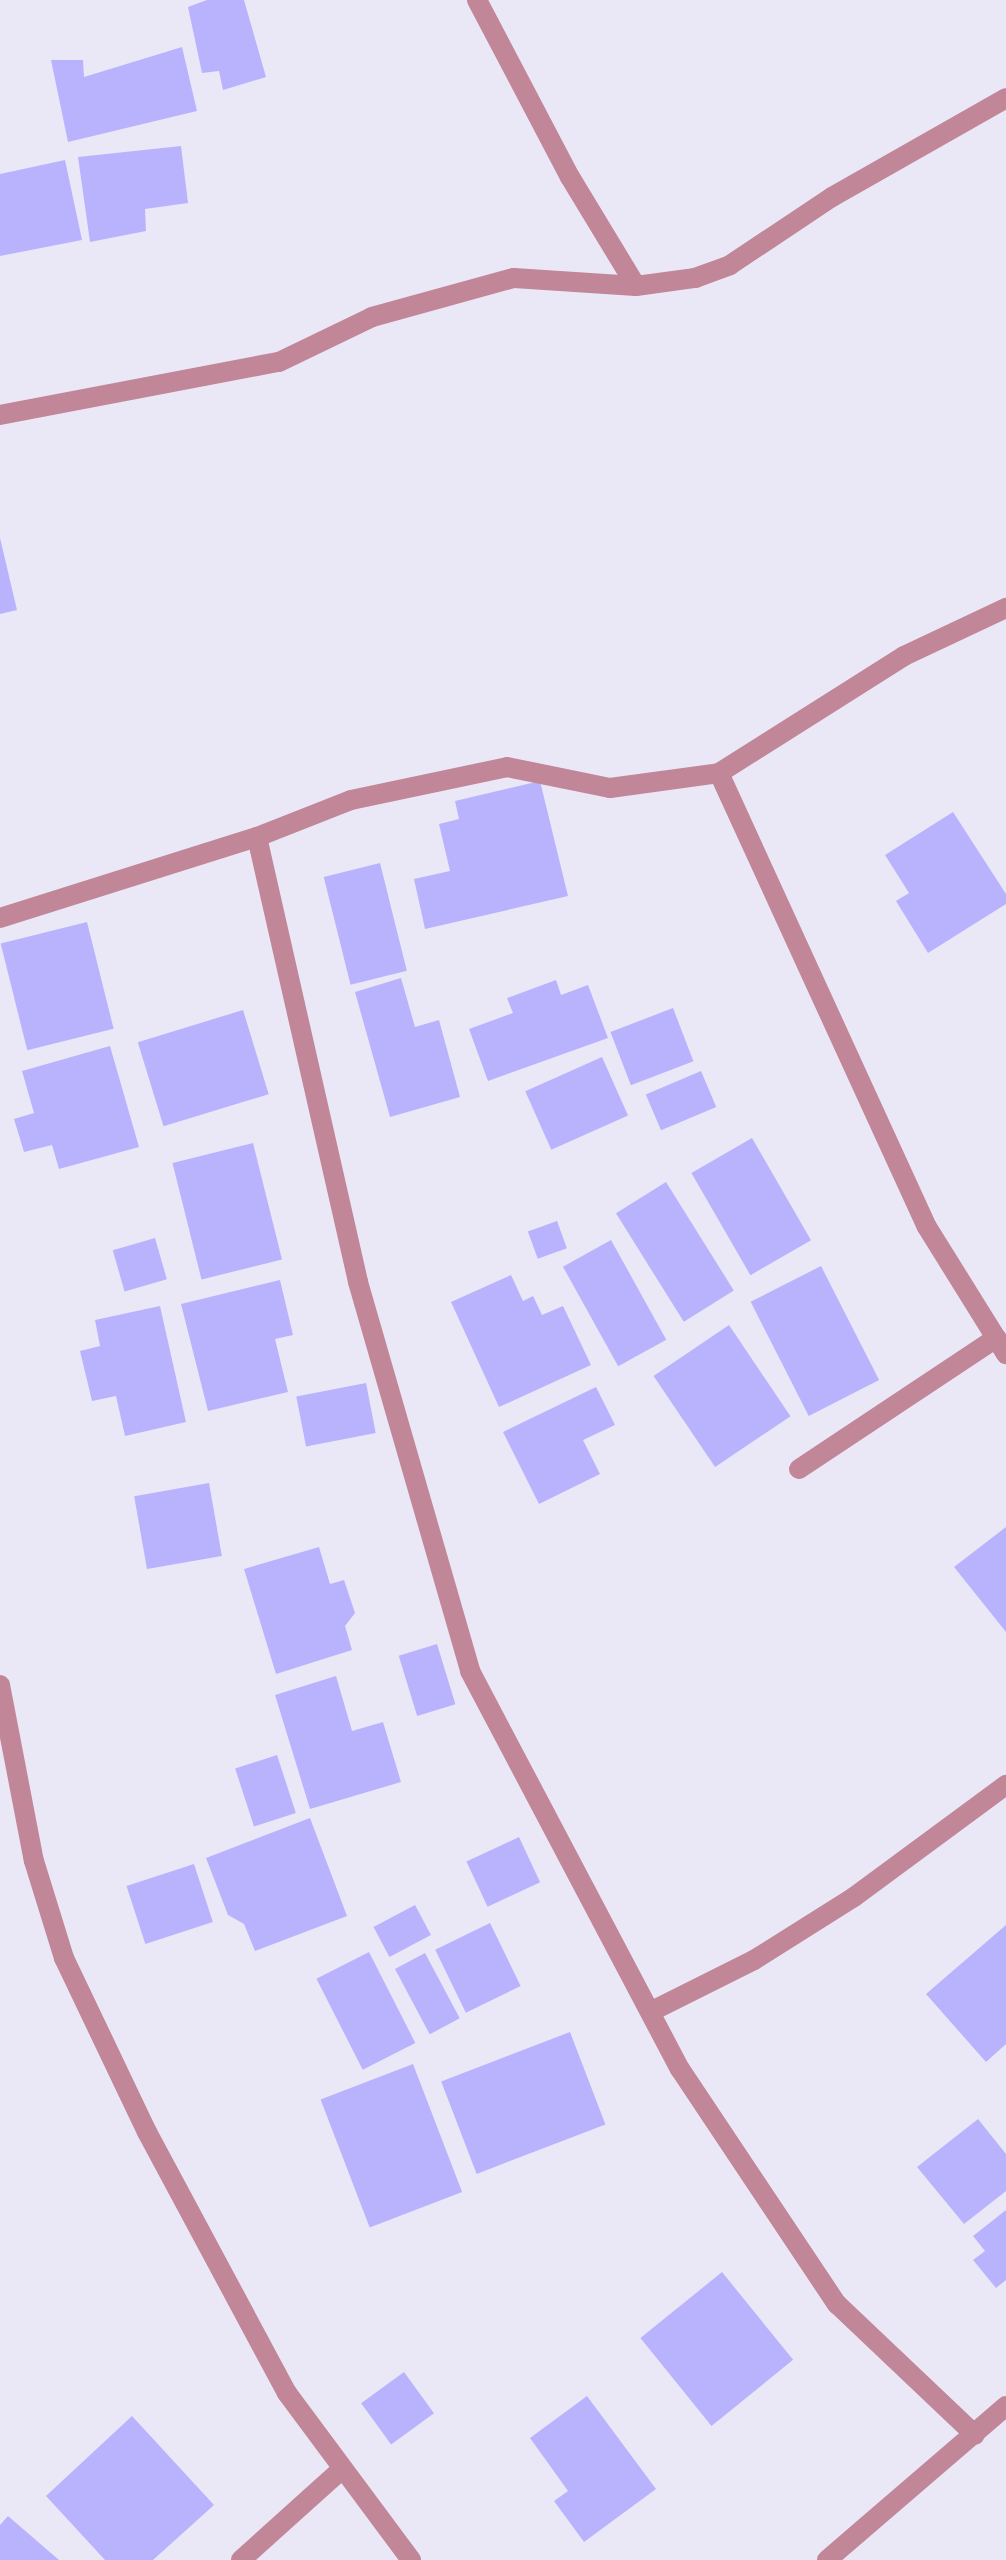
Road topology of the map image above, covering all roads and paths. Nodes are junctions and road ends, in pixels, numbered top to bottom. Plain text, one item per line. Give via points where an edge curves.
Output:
1 (477, 0) edge
2 (1006, 98) edge
3 (636, 286) junction
4 (0, 415) edge
5 (1006, 608) edge
6 (719, 773) junction
7 (257, 837) junction
8 (0, 918) edge
9 (1001, 1346) edge
10 (799, 1469) dead end
11 (0, 1685) edge
12 (1006, 1785) edge
13 (652, 2011) junction
14 (1006, 2406) edge
15 (975, 2435) junction
16 (340, 2471) junction
17 (241, 2560) edge
18 (411, 2560) edge
19 (827, 2560) edge

1 - 3 street via 570,177
2 - 3 street via 832,197 730,265 695,278
3 - 4 street via 514,278 372,317 279,362
5 - 6 street via 904,656
6 - 7 street via 610,788 507,767 351,800
6 - 9 street via 927,1227
7 - 8 street
7 - 13 street via 358,1282 470,1671
9 - 10 street
11 - 16 street via 34,1861 64,1958 147,2132 287,2393
12 - 13 street via 854,1897 754,1960
13 - 15 street via 680,2069 837,2304
14 - 15 street
15 - 19 street
16 - 17 street
16 - 18 street

